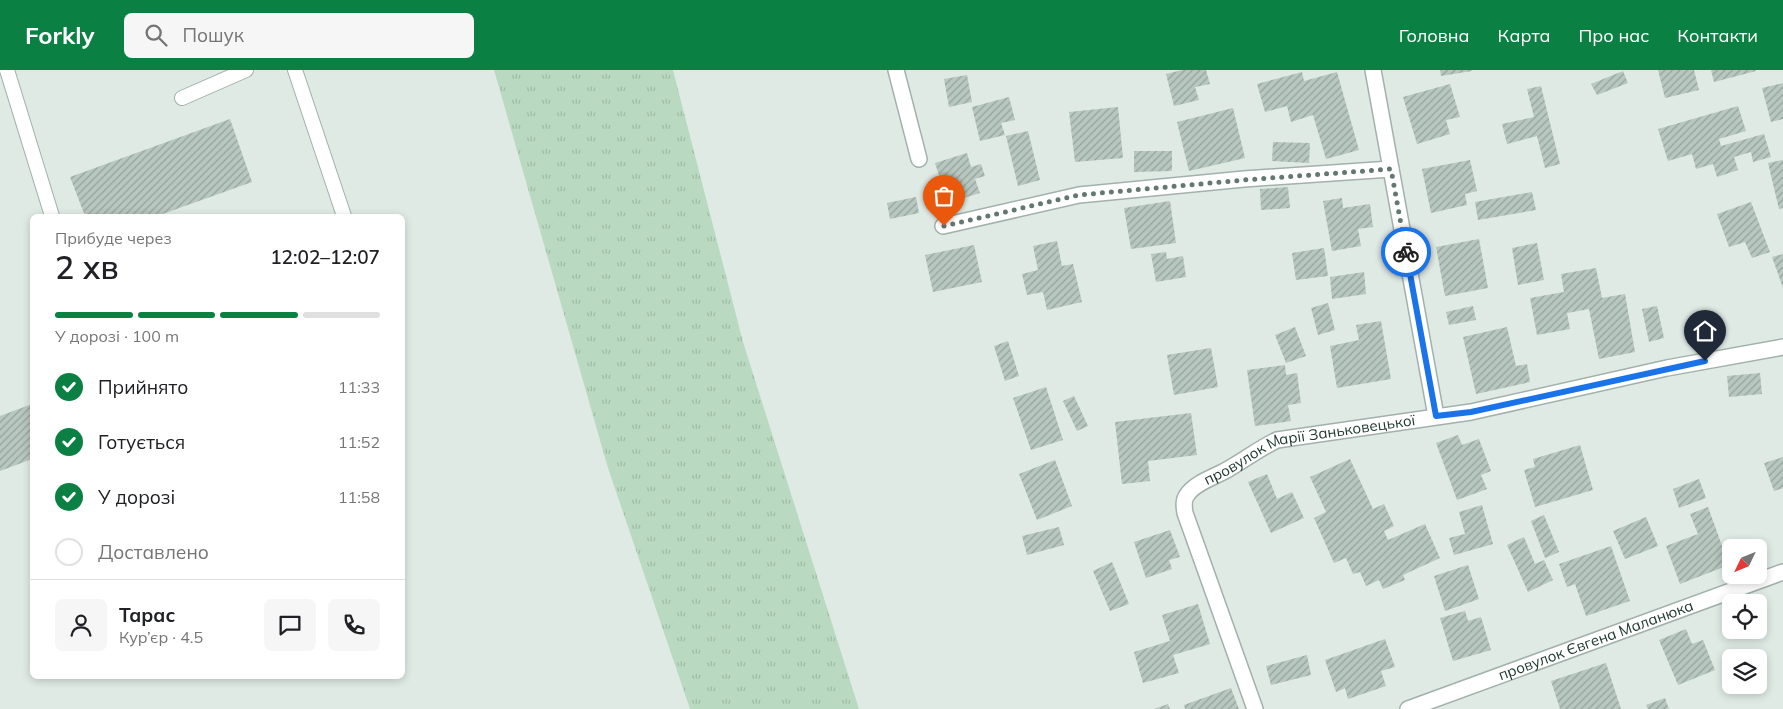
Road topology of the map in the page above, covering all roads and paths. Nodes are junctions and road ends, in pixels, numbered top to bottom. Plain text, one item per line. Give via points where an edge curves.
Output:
1 (6, 70) edge
2 (246, 70) edge
3 (295, 70) edge
4 (896, 70) edge
5 (1373, 70) edge
6 (182, 98) dead end
7 (919, 159) dead end
8 (1391, 169) junction
9 (51, 214) edge
10 (343, 214) edge
11 (944, 226) dead end
12 (1783, 347) edge
13 (1436, 416) junction
14 (1783, 572) edge
15 (1255, 709) edge
16 (1408, 709) edge

1 - 9 lane
2 - 6 lane
3 - 10 lane
4 - 7 street
5 - 8 street, провулок Марії Заньковецької
8 - 11 street via 1079,195
8 - 13 street, провулок Марії Заньковецької
12 - 13 street, провулок Марії Заньковецької via 1667,368 1471,412
13 - 15 street, провулок Марії Заньковецької via 1278,440 1187,494 1183,504 1185,513
14 - 16 street, провулок Євгена Маланюка

